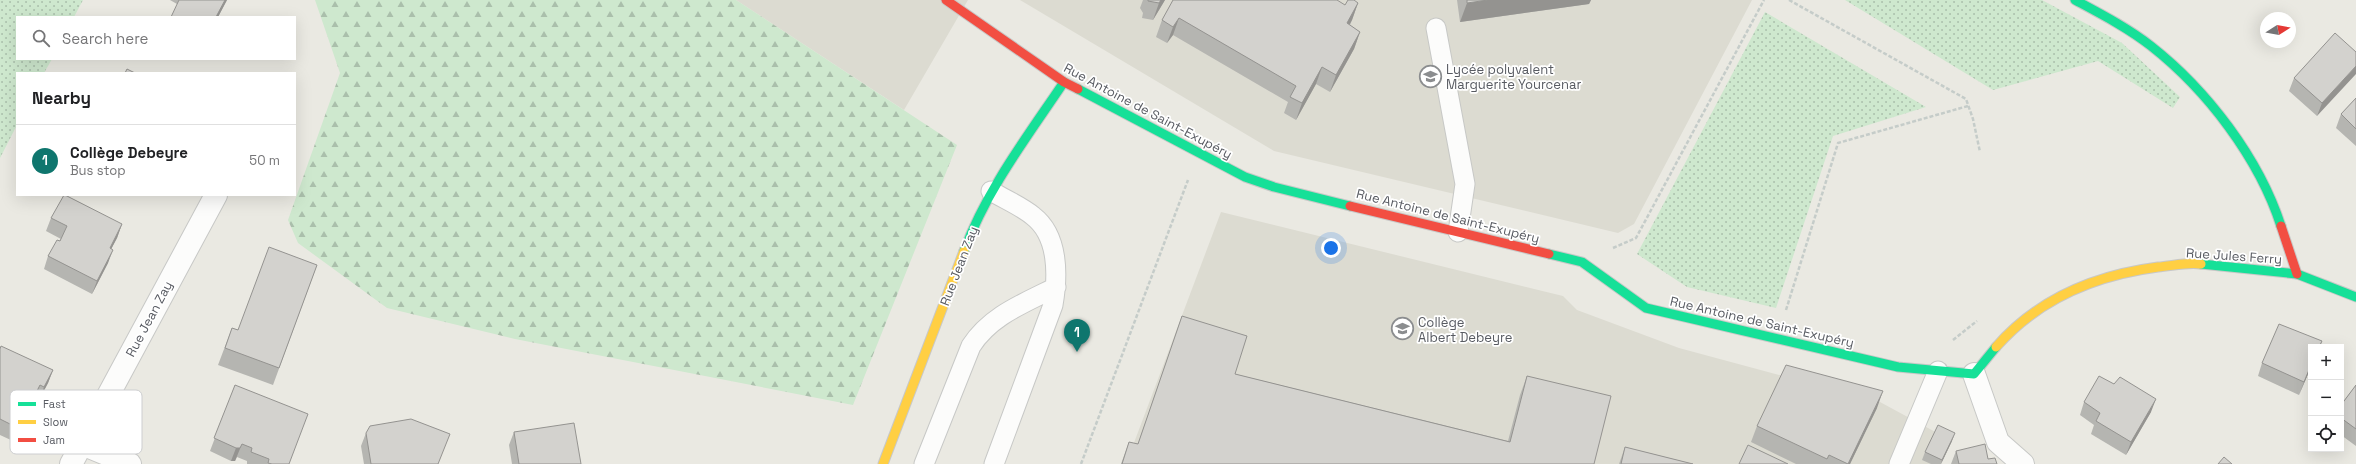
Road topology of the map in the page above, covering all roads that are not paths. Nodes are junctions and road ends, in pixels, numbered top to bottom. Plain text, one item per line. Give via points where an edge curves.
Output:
1 (946, 0) edge
2 (2075, 0) edge
3 (1436, 28) dead end
4 (1064, 82) junction
5 (991, 191) junction
6 (215, 196) edge
7 (1458, 232) junction
8 (2297, 274) junction
9 (1056, 287) junction
10 (2356, 297) edge
11 (1938, 371) junction
12 (1974, 374) junction
13 (111, 390) edge
14 (76, 454) edge
15 (106, 454) edge
16 (71, 464) edge
17 (130, 464) edge
18 (883, 464) edge
19 (924, 464) edge
20 (994, 464) edge
21 (1900, 464) edge
22 (2022, 464) edge

1 - 4 street, Rue Antoine de Saint-Exupéry
2 - 8 street via 2151,46 2190,82 2256,167 2276,210
3 - 7 lane via 1465,184
4 - 5 street, Rue Jean Zay
4 - 7 street, Rue Antoine de Saint-Exupéry via 1245,177 1274,187
5 - 9 lane via 1033,216 1042,225 1054,252
5 - 18 street, Rue Jean Zay via 976,221
6 - 13 street, Rue Jean Zay
7 - 11 street, Rue Antoine de Saint-Exupéry via 1582,262 1646,308 1898,367
8 - 10 street, Rue Jules Ferry
8 - 12 street, Rue Jules Ferry via 2193,264 2138,270 2075,288 2043,305 2012,329
9 - 19 lane via 1000,315 978,335 971,346
9 - 20 lane via 1053,306
11 - 12 street, Rue Antoine de Saint-Exupéry
11 - 21 lane
12 - 22 street via 1998,442
14 - 16 street, Rue Jean Zay
15 - 17 street

